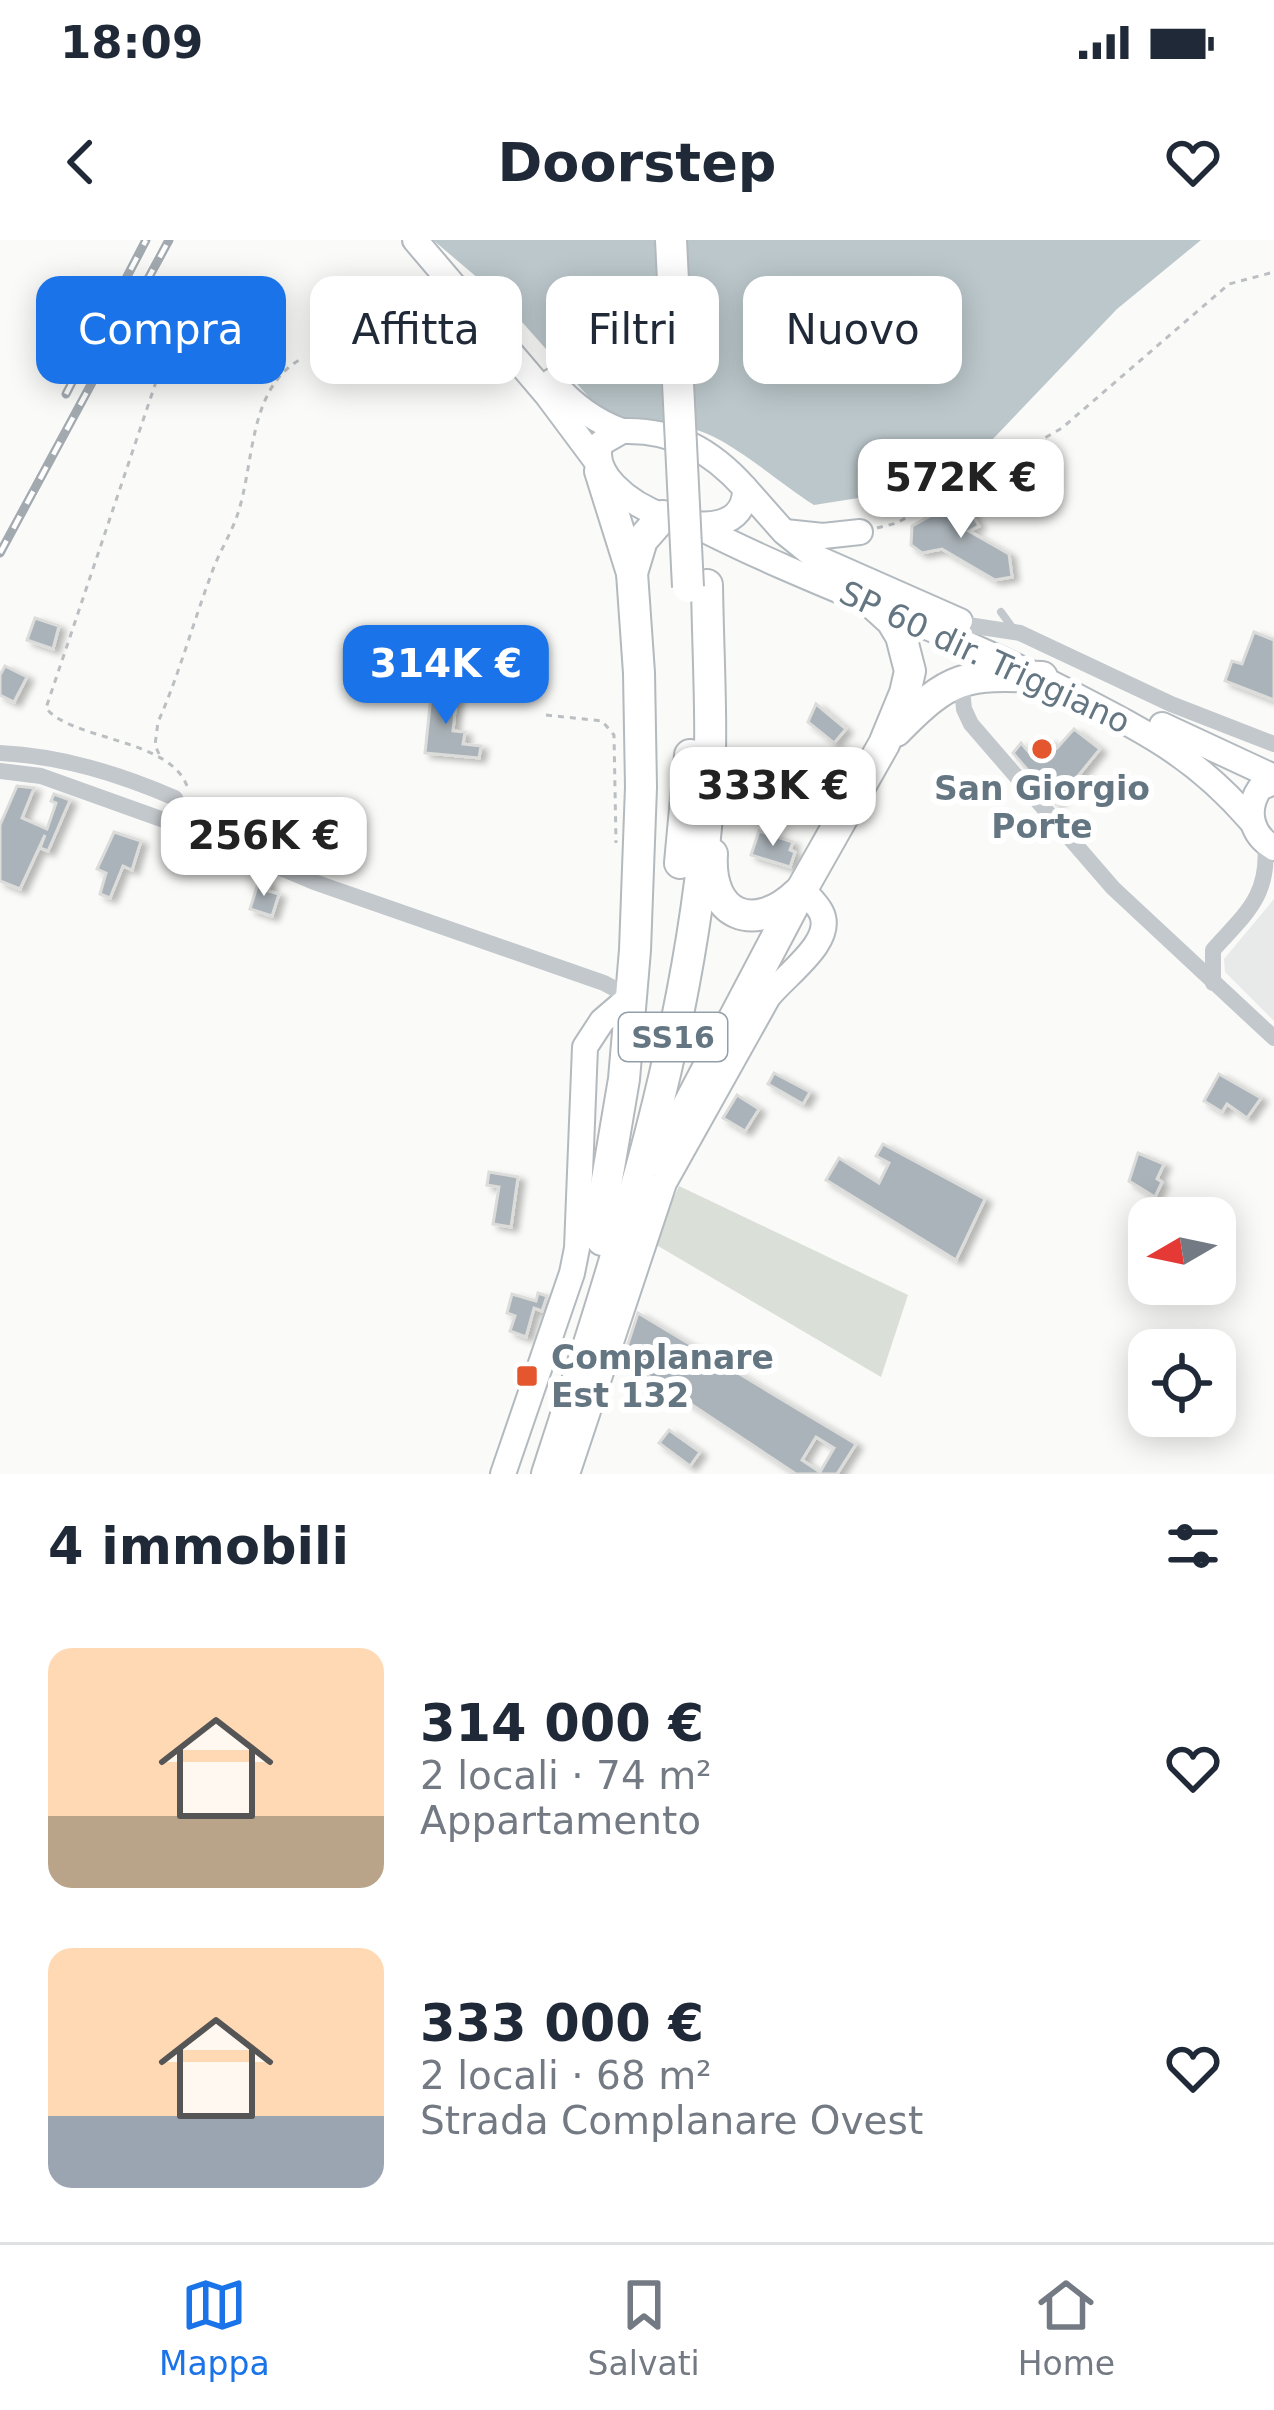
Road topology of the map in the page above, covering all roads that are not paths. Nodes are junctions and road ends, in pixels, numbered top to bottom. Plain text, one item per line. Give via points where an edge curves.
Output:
1 (415, 240) edge
2 (671, 240) edge
3 (690, 240) edge
4 (622, 430) junction
5 (598, 467) junction
6 (745, 488) junction
7 (663, 516) junction
8 (695, 525) junction
9 (784, 532) junction
10 (632, 573) junction
11 (698, 586) junction
12 (866, 589) junction
13 (1001, 612) dead end
14 (968, 625) junction
15 (1015, 631) junction
16 (1042, 677) junction
17 (962, 680) junction
18 (884, 744) junction
19 (1274, 744) edge
20 (5, 753) edge
21 (0, 771) edge
22 (1274, 779) edge
23 (708, 804) junction
24 (189, 829) junction
25 (1264, 838) edge
26 (630, 843) junction
27 (671, 858) junction
28 (802, 889) junction
29 (1274, 889) edge
30 (635, 897) junction
31 (1258, 900) junction
32 (1213, 950) junction
33 (1179, 952) junction
34 (1213, 983) junction
35 (630, 997) junction
36 (1274, 1038) edge
37 (612, 1242) junction
38 (503, 1474) edge
39 (526, 1474) edge
40 (547, 1474) edge
41 (567, 1474) edge

1 - 4 main road via 465,282 564,395
1 - 5 main road, SP 60 dir. Triggiano
2 - 11 highway, SS16, bridge
3 - 11 highway, SS16
4 - 5 main road via 601,442
4 - 6 main road via 688,442
5 - 7 main road, SP 60 dir. Triggiano via 612,486
5 - 10 highway, SS16
6 - 8 main road via 738,515
6 - 9 main road
7 - 8 main road, SP 60 dir. Triggiano
7 - 10 highway via 642,540
8 - 12 main road, SP 60 dir. Triggiano
9 - 12 main road
9 - 12 main road via 860,532 850,560
10 - 26 highway, SS16 via 639,674
11 - 23 highway, SS16
11 - 27 highway, SS16 via 690,767
12 - 14 main road
12 - 16 main road, SP 60 dir. Triggiano
12 - 18 highway, SS16 via 901,636 910,671
13 - 15 lane
14 - 15 street
14 - 22 main road
15 - 19 street
16 - 17 highway
16 - 25 main road, SP 60 dir. Triggiano via 1188,758
17 - 18 highway via 939,690
17 - 33 street via 971,724
18 - 28 highway, SS16
20 - 24 street via 67,761 182,799
21 - 24 street via 41,776
22 - 25 main road via 1254,795
23 - 28 highway, SS16 via 711,874 723,904 766,915
23 - 37 highway, SS16 via 660,1105
24 - 35 street
25 - 31 street
26 - 27 highway
26 - 30 highway, SS16
27 - 30 highway via 644,878
27 - 37 highway, SS16 via 669,965
28 - 37 highway, SS16
28 - 41 main road via 823,914 825,931 768,997 664,1183
29 - 31 street
30 - 35 highway, SS16
31 - 32 street
32 - 33 street
32 - 34 street
33 - 34 street
34 - 36 street
35 - 37 highway, SS16 via 604,1197
35 - 38 main road via 585,1047 577,1248
37 - 39 highway, SS16
37 - 40 highway, SS16

